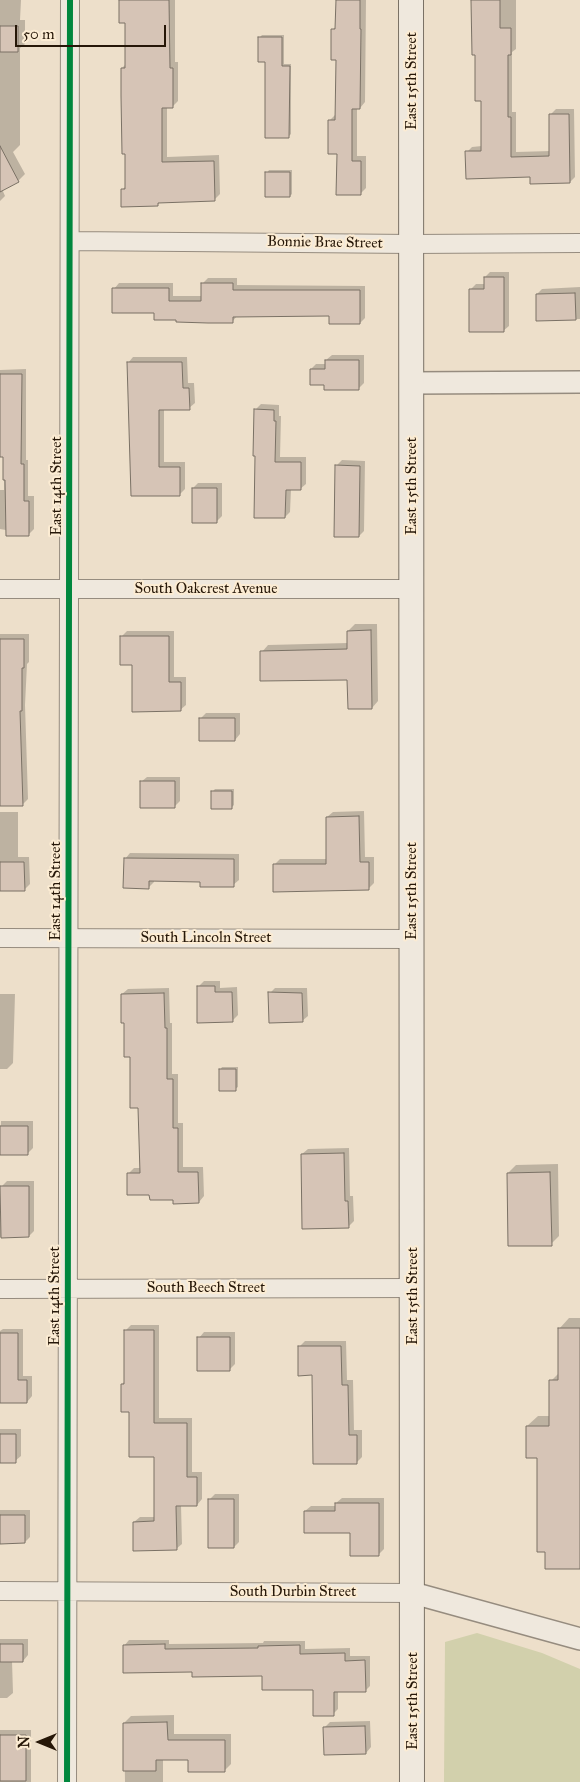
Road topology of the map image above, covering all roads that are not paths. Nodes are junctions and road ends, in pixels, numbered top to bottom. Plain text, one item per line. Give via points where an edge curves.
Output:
1 (70, 0) edge
2 (411, 0) edge
3 (70, 241) junction
4 (580, 243) edge
5 (412, 244) junction
6 (580, 382) edge
7 (412, 383) junction
8 (0, 589) edge
9 (69, 589) junction
10 (412, 589) junction
11 (0, 938) edge
12 (68, 938) junction
13 (412, 939) junction
14 (68, 1288) junction
15 (413, 1288) junction
16 (0, 1289) edge
17 (67, 1591) junction
18 (0, 1592) edge
19 (413, 1593) junction
20 (580, 1639) edge
21 (67, 1782) edge
22 (412, 1782) edge

1 - 3 street, East 14th Street
2 - 5 main road, East 15th Street
3 - 5 street, Bonnie Brae Street
3 - 9 street, East 14th Street
4 - 5 street, Bonnie Brae Street
5 - 7 main road, East 15th Street
6 - 7 street
7 - 10 main road, East 15th Street
8 - 9 street, South Oakcrest Avenue
9 - 10 street, South Oakcrest Avenue
9 - 12 street, East 14th Street
10 - 13 main road, East 15th Street
11 - 12 street, South Lincoln Street
12 - 13 street, South Lincoln Street
12 - 14 street, East 14th Street
13 - 15 main road, East 15th Street
14 - 15 street, South Beech Street
14 - 16 street, South Beech Street
14 - 17 street, East 14th Street
15 - 19 main road, East 15th Street
17 - 18 street, South Durbin Street
17 - 19 street, South Durbin Street
17 - 21 street, East 14th Street
19 - 20 street, South Durbin Street
19 - 22 main road, East 15th Street

